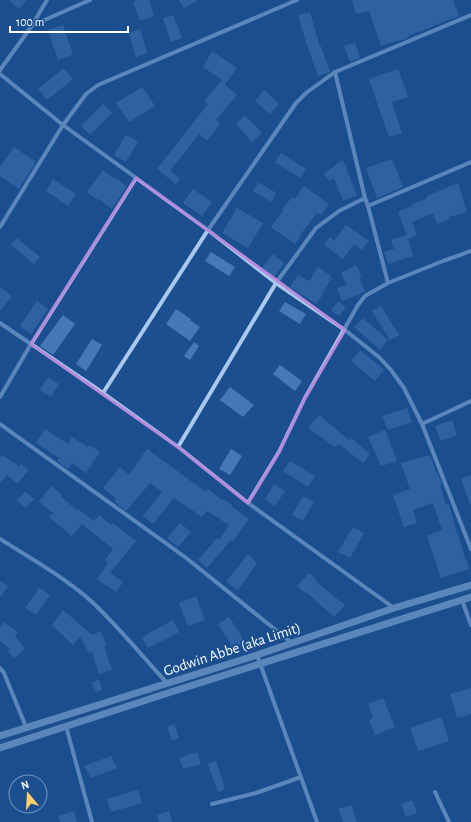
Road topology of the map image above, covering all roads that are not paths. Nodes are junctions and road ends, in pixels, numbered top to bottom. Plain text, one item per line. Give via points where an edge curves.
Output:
1 (47, 0) edge
2 (90, 0) edge
3 (297, 0) edge
4 (471, 15) edge
5 (31, 27) junction
6 (0, 70) edge
7 (335, 72) junction
8 (0, 74) edge
9 (63, 125) junction
10 (471, 162) edge
11 (136, 178) junction
12 (365, 198) junction
13 (368, 206) junction
14 (0, 227) edge
15 (208, 230) junction
16 (471, 251) edge
17 (276, 283) junction
18 (388, 283) junction
19 (0, 323) edge
20 (345, 330) junction
21 (31, 344) junction
22 (103, 393) junction
23 (0, 397) edge
24 (471, 402) edge
25 (0, 424) edge
26 (422, 424) junction
27 (178, 447) junction
28 (248, 503) junction
29 (0, 539) edge
30 (471, 549) edge
31 (471, 585) edge
32 (471, 597) edge
33 (462, 600) junction
34 (394, 608) junction
35 (374, 616) junction
36 (471, 625) edge
37 (377, 626) junction
38 (293, 643) junction
39 (257, 655) junction
40 (260, 665) junction
41 (0, 668) edge
42 (168, 683) junction
43 (66, 726) junction
44 (26, 727) junction
45 (0, 736) edge
46 (0, 748) edge
47 (301, 777) junction
48 (436, 792) dead end
49 (212, 804) dead end
50 (92, 822) edge
51 (318, 822) edge
52 (449, 822) edge

1 - 5 street
2 - 5 street
3 - 9 street via 98,85 86,94
4 - 7 street
5 - 6 street
7 - 12 street
7 - 15 street via 296,103
8 - 9 street
9 - 11 street
9 - 14 street
10 - 13 street
11 - 15 street
11 - 21 street
12 - 13 street
12 - 17 street via 339,211 316,228
13 - 18 street
15 - 17 street
15 - 22 street
16 - 18 street
17 - 20 street
17 - 27 street
18 - 20 street via 365,296
19 - 21 street
20 - 26 street via 391,370 404,388
20 - 28 street via 305,398 279,452
21 - 22 street
21 - 23 street
22 - 27 street
24 - 26 street
25 - 38 street via 185,556
26 - 30 street
27 - 28 street
28 - 34 street
29 - 42 street via 90,601
31 - 34 street, Godwin Abbe (aka Limit)
32 - 33 street, Godwin Abbe (aka Limit)
33 - 36 street
33 - 37 street, Godwin Abbe (aka Limit)
34 - 35 street, Godwin Abbe (aka Limit)
35 - 37 street
35 - 38 street, Godwin Abbe (aka Limit)
37 - 40 street, Godwin Abbe (aka Limit)
38 - 39 street, Godwin Abbe (aka Limit)
39 - 40 street
39 - 42 street, Godwin Abbe (aka Limit)
40 - 43 street, Godwin Abbe (aka Limit)
40 - 47 street
41 - 44 street
42 - 44 street, Godwin Abbe (aka Limit)
43 - 46 street, Godwin Abbe (aka Limit)
43 - 50 street
44 - 45 street, Godwin Abbe (aka Limit)
47 - 49 street via 256,793
47 - 51 street
48 - 52 street

